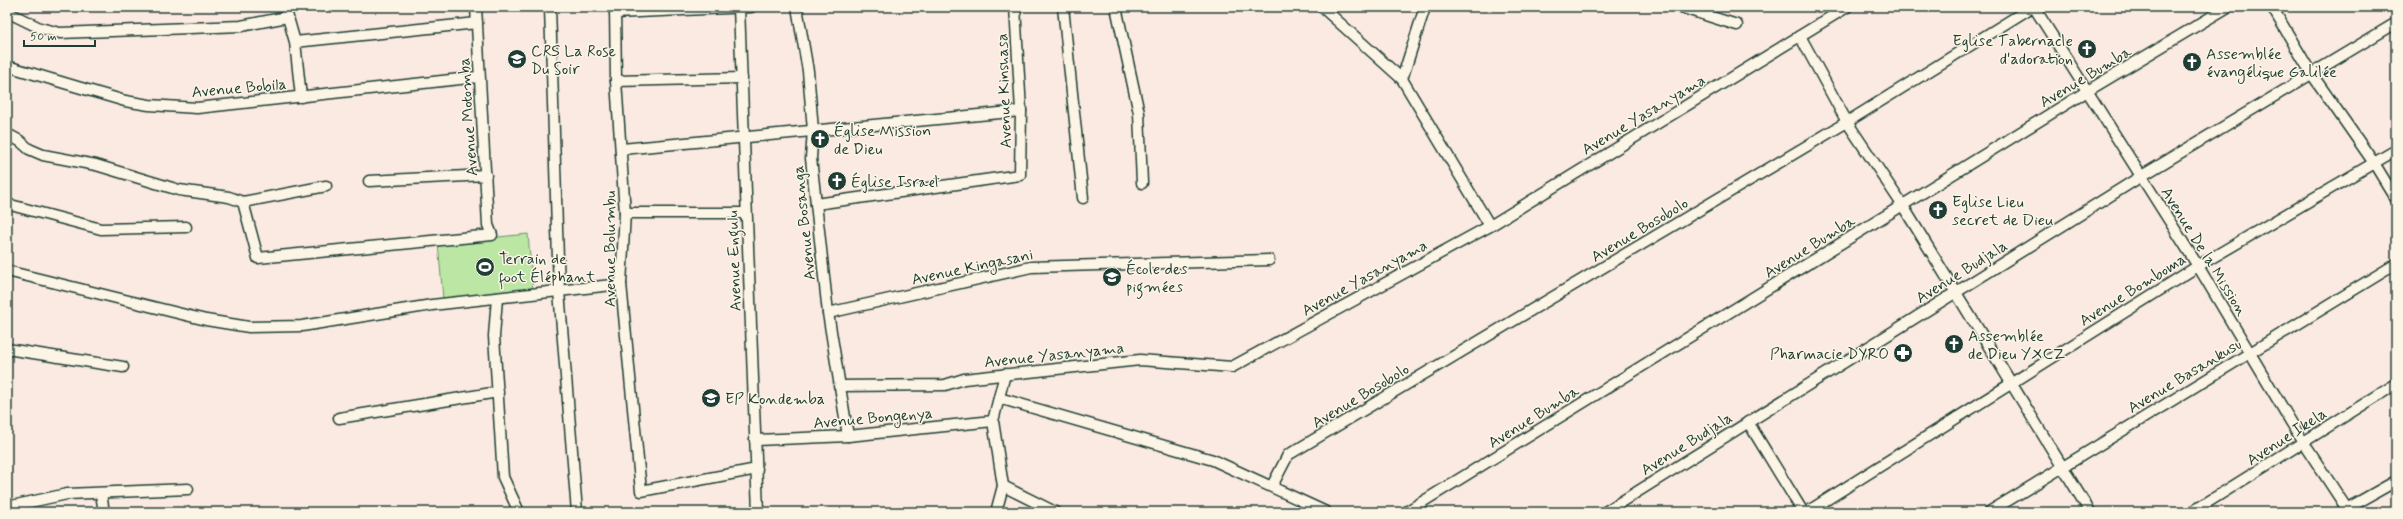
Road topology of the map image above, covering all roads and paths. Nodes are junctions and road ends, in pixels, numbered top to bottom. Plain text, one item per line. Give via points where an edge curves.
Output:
1 (285, 7) edge
2 (476, 7) edge
3 (550, 7) edge
4 (752, 7) edge
5 (797, 7) edge
6 (1015, 7) edge
7 (1063, 7) edge
8 (1116, 7) edge
9 (1425, 7) edge
10 (1680, 7) edge
11 (1847, 7) edge
12 (2033, 7) edge
13 (2228, 7) edge
14 (2272, 7) edge
15 (739, 8) edge
16 (1328, 9) edge
17 (615, 10) edge
18 (7, 12) edge
19 (287, 17) junction
20 (477, 23) junction
21 (2396, 23) edge
22 (1737, 25) dead end
23 (1800, 36) junction
24 (295, 42) junction
25 (7, 66) edge
26 (2311, 73) junction
27 (478, 78) junction
28 (742, 78) junction
29 (1402, 79) junction
30 (616, 81) junction
31 (2089, 90) junction
32 (301, 97) junction
33 (1022, 111) junction
34 (1848, 122) junction
35 (813, 130) junction
36 (7, 134) edge
37 (744, 137) junction
38 (622, 149) junction
39 (2396, 150) edge
40 (2374, 163) junction
41 (486, 176) junction
42 (2140, 177) junction
43 (370, 181) dead end
44 (1142, 183) dead end
45 (326, 186) dead end
46 (1083, 198) dead end
47 (2396, 199) edge
48 (243, 202) junction
49 (7, 204) edge
50 (816, 204) junction
51 (1903, 206) junction
52 (625, 213) junction
53 (746, 213) junction
54 (186, 226) dead end
55 (1490, 226) junction
56 (1269, 260) dead end
57 (2396, 264) edge
58 (2198, 266) junction
59 (7, 271) edge
60 (621, 284) junction
61 (559, 291) junction
62 (1955, 292) junction
63 (497, 298) junction
64 (828, 313) junction
65 (7, 349) edge
66 (2249, 353) junction
67 (123, 367) dead end
68 (1005, 374) junction
69 (2011, 382) junction
70 (2396, 384) edge
71 (839, 386) junction
72 (498, 392) junction
73 (999, 398) junction
74 (339, 418) dead end
75 (993, 421) junction
76 (1748, 422) junction
77 (848, 436) junction
78 (755, 440) junction
79 (2303, 442) junction
80 (2062, 467) junction
81 (757, 469) junction
82 (2396, 481) edge
83 (1002, 486) junction
84 (1272, 486) junction
85 (188, 489) dead end
86 (101, 494) junction
87 (7, 508) edge
88 (2345, 511) edge
89 (104, 512) edge
90 (519, 512) edge
91 (577, 512) edge
92 (758, 512) edge
93 (996, 512) edge
94 (1055, 512) edge
95 (1326, 512) edge
96 (1406, 512) edge
97 (1605, 512) edge
98 (1803, 512) edge
99 (1807, 512) edge
100 (1989, 512) edge
101 (2090, 512) edge
102 (2192, 512) edge

1 - 19 street
2 - 20 street, Avenue Motomba
3 - 61 street
4 - 15 street
5 - 35 street, Avenue Bosanga via 808,71
6 - 33 street, Avenue Kinshasa
7 - 46 street
8 - 44 street via 1139,114
9 - 29 street
10 - 22 street
11 - 23 street, Avenue Yasanyama
12 - 31 street, Avenue De la Mission
12 - 34 street, Avenue Bosobolo
13 - 31 street, Avenue Bumba
14 - 26 street
15 - 17 street
15 - 28 street, Avenue Engulu
16 - 29 street
17 - 30 street, Avenue Bolumbu
18 - 19 street via 40,28 60,33 241,26
19 - 24 street
20 - 24 street
20 - 27 street, Avenue Motomba
21 - 26 street, Avenue Budjala
23 - 34 street
23 - 55 street, Avenue Yasanyama
24 - 32 street
25 - 32 street, Avenue Bobila via 149,105 197,108
26 - 40 street
26 - 42 street, Avenue Budjala
27 - 32 street, Avenue Bobila
27 - 41 street, Avenue Motomba
28 - 30 street
28 - 37 street, Avenue Engulu
29 - 55 street
30 - 38 street, Avenue Bolumbu
31 - 42 street, Avenue De la Mission
31 - 51 street, Avenue Bumba
33 - 35 street
33 - 50 street, Avenue Kinshasa via 1020,175
34 - 51 street
34 - 84 street, Avenue Bosobolo via 1288,455
35 - 37 street
35 - 50 street, Avenue Bosanga via 811,158
36 - 48 street via 43,155 96,164 180,190 228,197
37 - 38 street
37 - 53 street, Avenue Engulu
38 - 52 street, Avenue Bolumbu
39 - 40 street, Avenue Bomboma
40 - 47 street
40 - 58 street, Avenue Bomboma
41 - 43 street
41 - 48 street, Avenue Motomba via 488,225 492,235 258,258
42 - 58 street, Avenue De la Mission
42 - 62 street, Avenue Budjala
45 - 48 street
49 - 54 street via 101,228
50 - 64 street, Avenue Bosanga
51 - 62 street
51 - 96 street, Avenue Bumba
52 - 53 street
52 - 60 street, Avenue Bolumbu
53 - 78 street, Avenue Engulu
55 - 68 street, Avenue Yasanyama via 1232,366 1140,360
56 - 64 street, Avenue Kingasani via 1031,267
57 - 66 street, Avenue Basankusu
58 - 66 street, Avenue De la Mission
58 - 69 street, Avenue Bomboma
59 - 63 street via 206,320 249,327 302,326 432,305
60 - 61 street
60 - 81 street, Avenue Bolumbu via 641,491
61 - 63 street
61 - 91 street
62 - 69 street
62 - 76 street, Avenue Budjala
63 - 72 street via 494,336
64 - 71 street, Avenue Bosanga
65 - 67 street
66 - 79 street, Avenue De la Mission
66 - 80 street, Avenue Basankusu
68 - 71 street, Avenue Yasanyama via 964,379 945,385
68 - 73 street
69 - 80 street
69 - 99 street, Avenue Bomboma
70 - 79 street, Avenue Ikela
71 - 77 street, Avenue Bosanga
72 - 74 street
72 - 90 street via 502,477
73 - 75 street
73 - 84 street via 1213,460
75 - 77 street, Avenue Bongenya
75 - 83 street
76 - 97 street, Avenue Budjala
76 - 98 street
77 - 78 street, Avenue Bongenya
78 - 81 street, Avenue Engulu
79 - 88 street, Avenue De la Mission
79 - 102 street, Avenue Ikela
80 - 100 street, Avenue Basankusu
80 - 101 street
81 - 92 street, Avenue Engulu
82 - 88 street
83 - 93 street
83 - 94 street
84 - 95 street
85 - 86 street
86 - 87 street via 67,494
86 - 89 street

